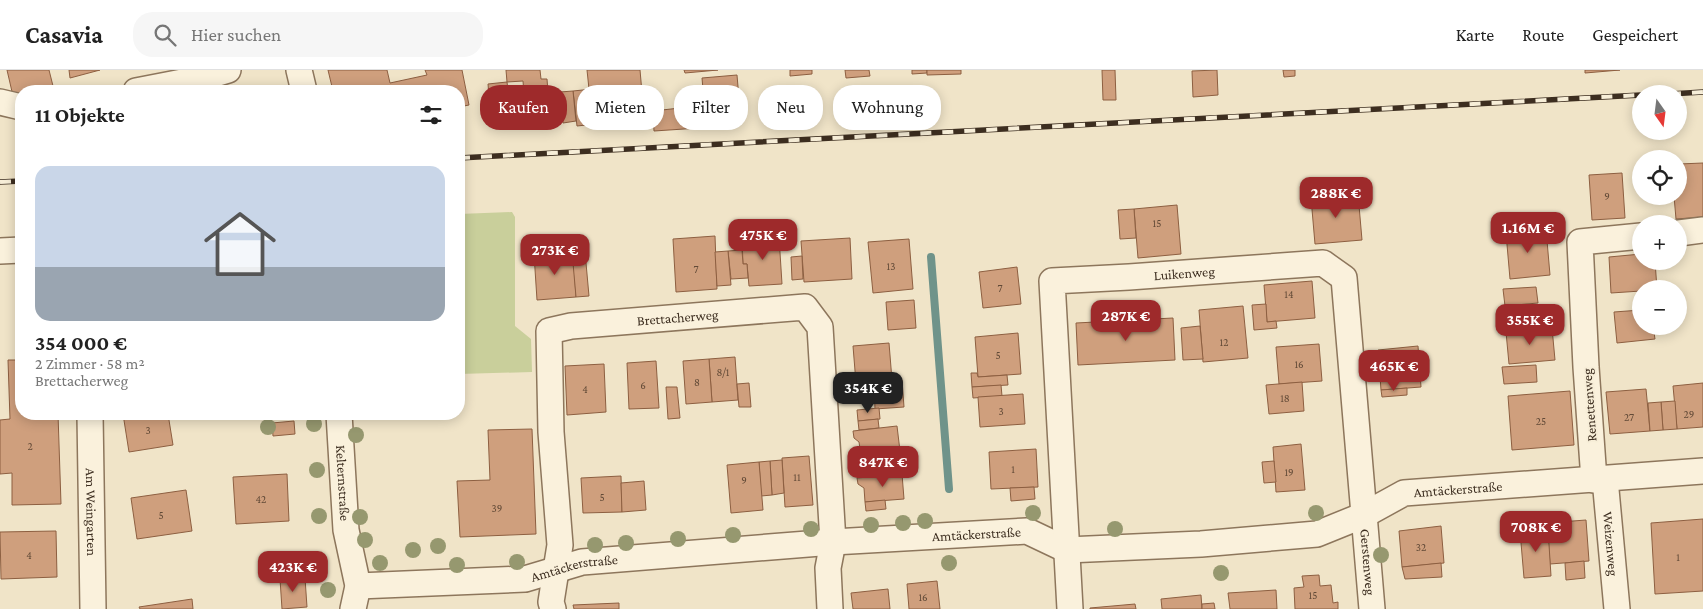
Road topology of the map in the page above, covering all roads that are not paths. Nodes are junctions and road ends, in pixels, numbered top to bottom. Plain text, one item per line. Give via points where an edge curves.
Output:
1 (228, 70) edge
2 (299, 70) edge
3 (197, 74) edge
4 (158, 85) edge
5 (303, 85) edge
6 (0, 102) edge
7 (15, 106) edge
8 (1703, 230) edge
9 (1687, 232) edge
10 (1632, 237) edge
11 (15, 250) edge
12 (0, 251) edge
13 (90, 420) edge
14 (339, 420) edge
15 (1703, 471) edge
16 (1600, 479) junction
17 (1364, 515) junction
18 (833, 542) junction
19 (1067, 550) junction
20 (556, 570) junction
21 (356, 598) edge
22 (93, 609) edge
23 (553, 609) edge
24 (830, 609) edge
25 (1070, 609) edge
26 (1372, 609) edge
27 (1617, 609) edge

1 - 3 street
2 - 5 street
3 - 4 street
6 - 7 street
8 - 9 street
10 - 16 street, Renettenweg via 1580,242 1586,367
11 - 12 street
13 - 22 street, Am Weingarten
14 - 21 street, Kelternstraße via 346,530
15 - 16 street, Amtäckerstraße
16 - 17 street, Amtäckerstraße via 1404,493
16 - 27 street, Weizenweg
17 - 19 street, Amtäckerstraße via 1318,534 1201,544
17 - 19 street, Luikenweg via 1344,278 1323,263 1052,281
17 - 26 street, Gerstenweg
18 - 19 street, Amtäckerstraße via 1027,530
18 - 20 street, Amtäckerstraße via 582,562
18 - 20 street, Brettacherweg via 820,327 804,307 571,326 549,332 551,432 560,545
18 - 24 street via 828,568
19 - 25 street
20 - 21 street, Amtäckerstraße via 525,579
20 - 23 street via 551,602

